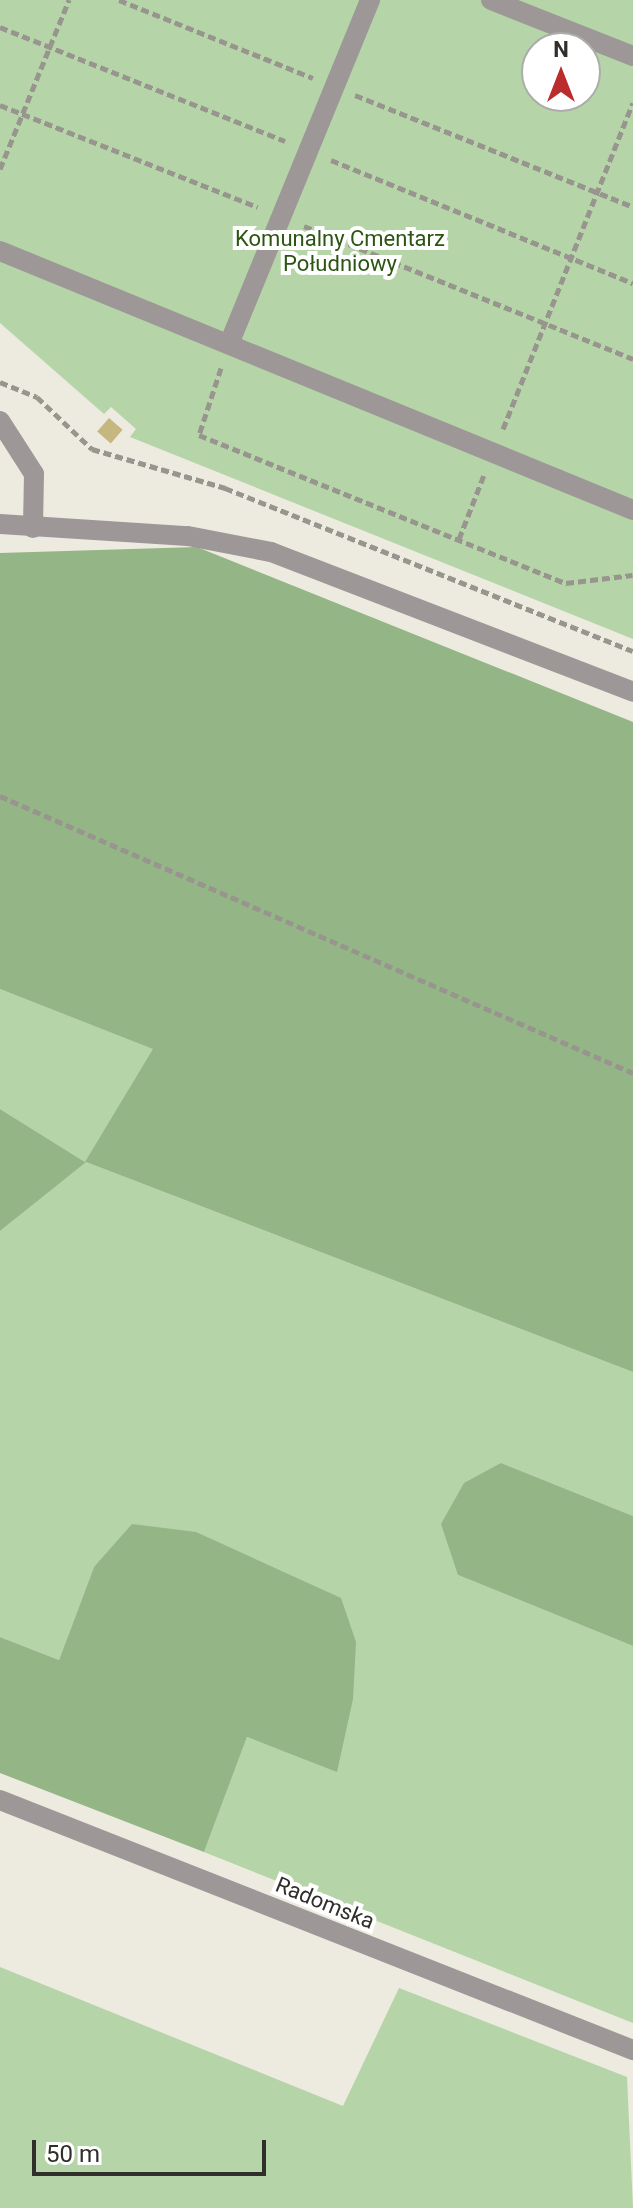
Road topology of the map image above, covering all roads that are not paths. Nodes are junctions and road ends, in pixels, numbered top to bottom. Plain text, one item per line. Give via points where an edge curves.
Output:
1 (370, 0) edge
2 (491, 0) edge
3 (633, 56) edge
4 (0, 251) edge
5 (229, 344) junction
6 (0, 421) edge
7 (633, 510) edge
8 (0, 524) edge
9 (33, 528) junction
10 (633, 692) edge
11 (0, 1800) edge
12 (633, 2050) edge

1 - 5 street
2 - 3 street
4 - 5 street
5 - 7 street
6 - 9 street via 34,474
8 - 9 street
9 - 10 street via 188,536 271,552
11 - 12 street, Radomska

